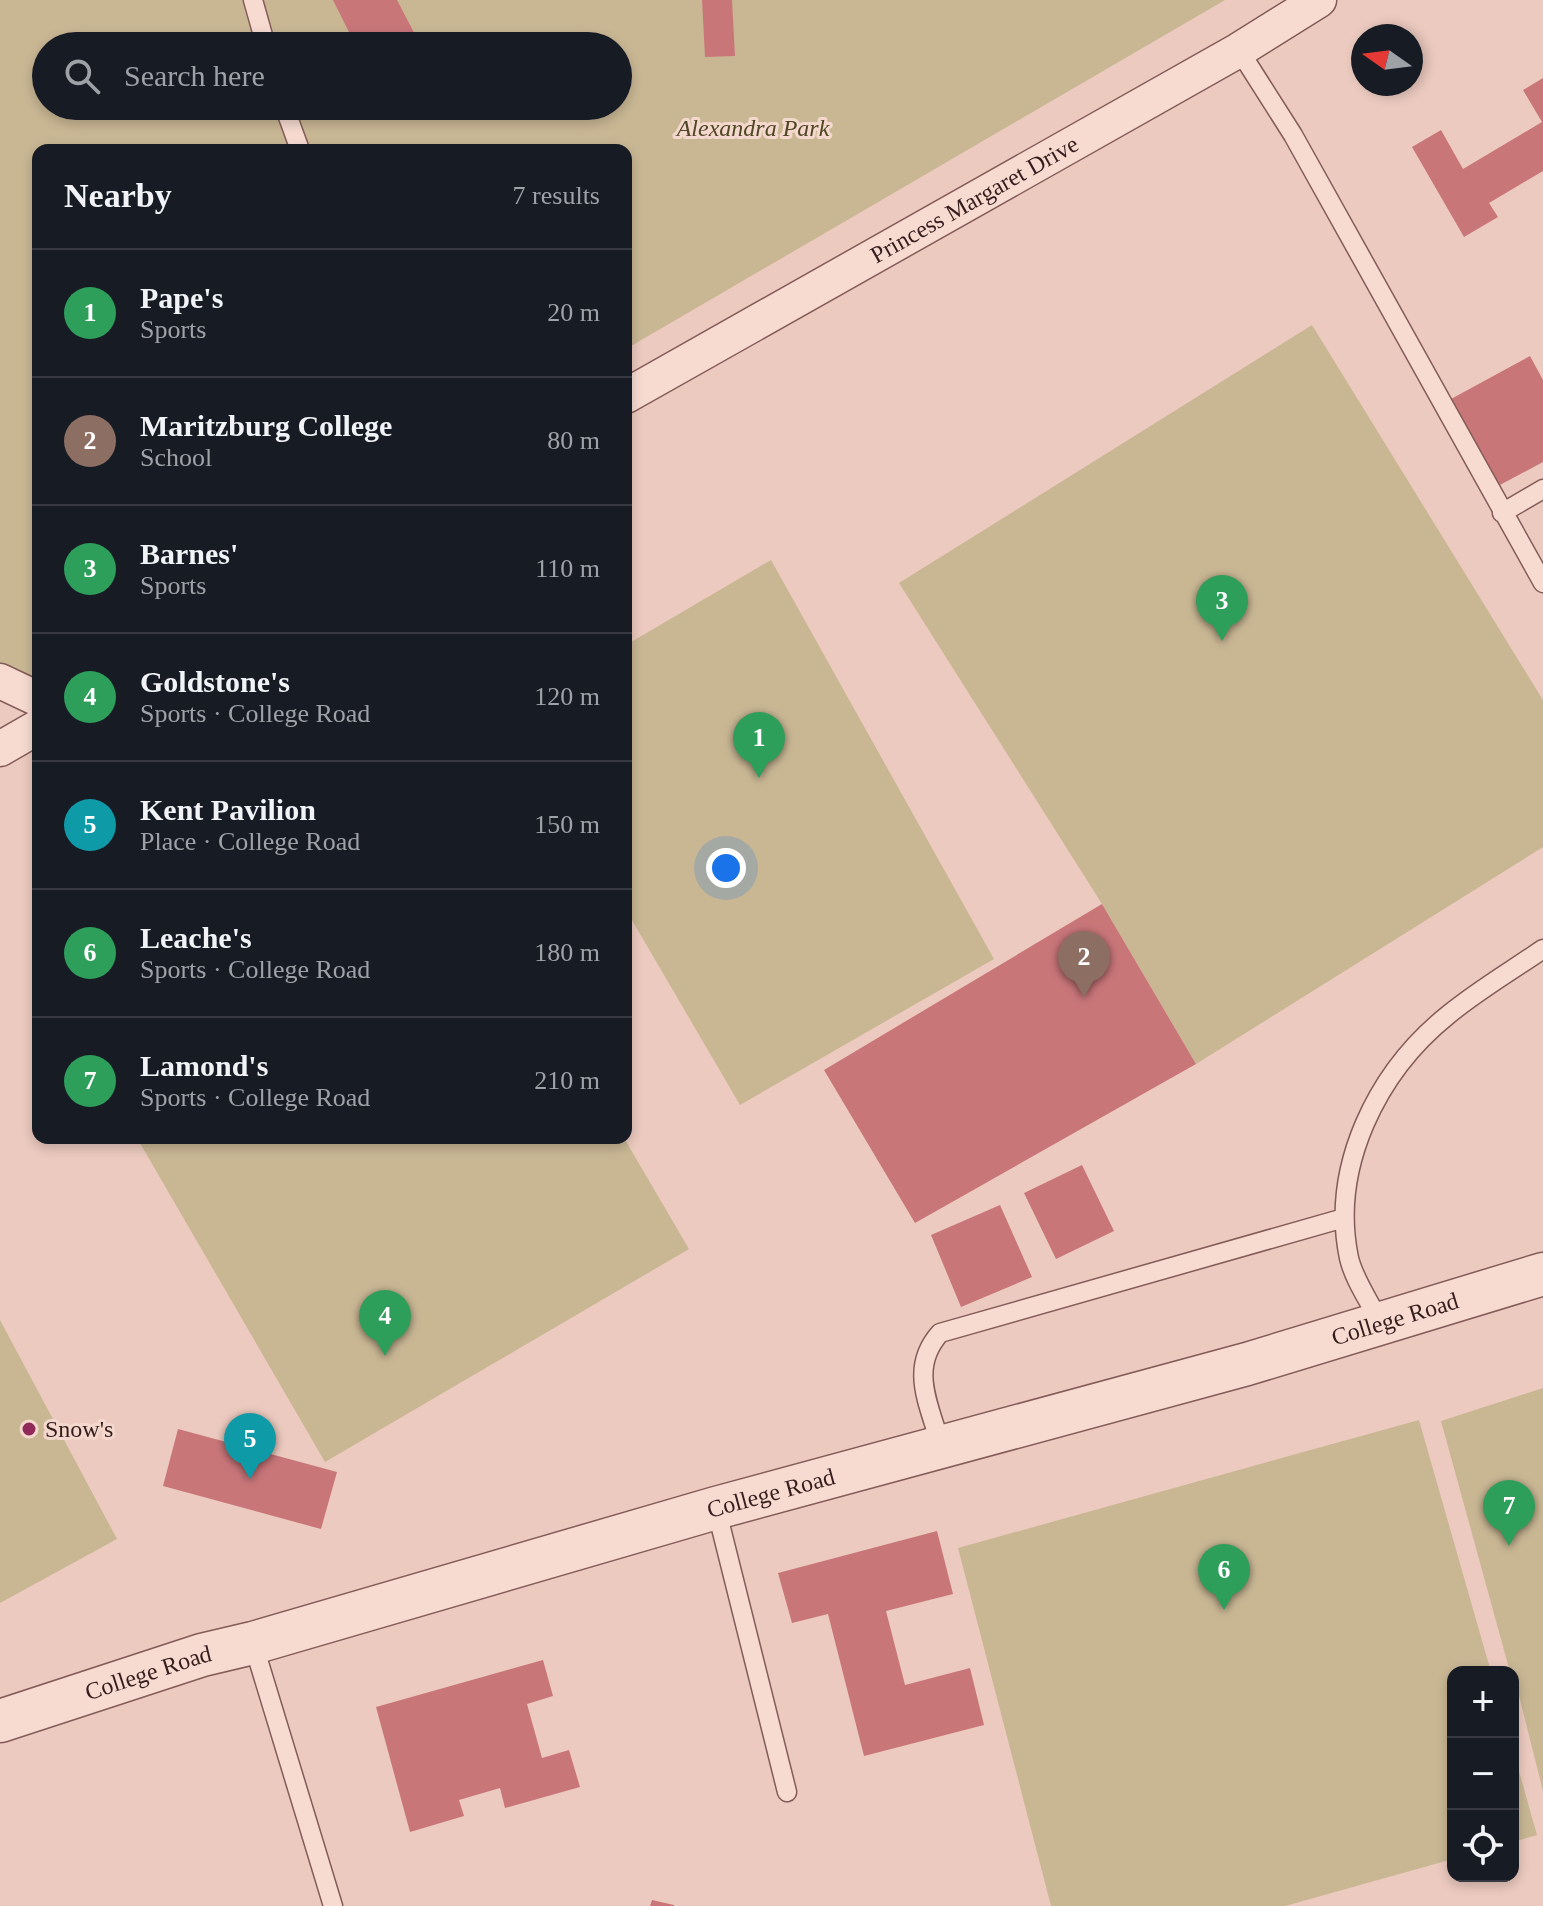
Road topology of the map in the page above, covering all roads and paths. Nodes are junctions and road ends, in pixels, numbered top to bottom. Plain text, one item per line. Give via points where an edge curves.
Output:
1 (253, 0) edge
2 (1319, 0) edge
3 (262, 32) edge
4 (1239, 50) junction
5 (289, 120) edge
6 (298, 144) edge
7 (632, 393) edge
8 (1543, 489) edge
9 (1502, 513) junction
10 (1543, 583) edge
11 (0, 681) edge
12 (32, 696) edge
13 (32, 730) edge
14 (0, 749) edge
15 (1543, 949) edge
16 (1344, 1218) junction
17 (1543, 1274) edge
18 (1381, 1324) junction
19 (941, 1447) junction
20 (716, 1508) junction
21 (253, 1643) junction
22 (0, 1721) edge
23 (787, 1792) dead end
24 (333, 1906) edge

1 - 3 lane
2 - 4 street, Princess Margaret Drive
4 - 7 street, Princess Margaret Drive
4 - 9 lane via 1293,135
5 - 6 lane
8 - 9 lane
9 - 10 lane
11 - 12 street
13 - 14 street
15 - 16 lane via 1446,1017 1390,1080 1353,1152
16 - 18 lane via 1350,1262
16 - 19 lane via 940,1333 927,1348 920,1369
17 - 18 street, College Road
18 - 19 street, College Road
19 - 20 street, College Road
20 - 21 street, College Road
20 - 23 lane
21 - 22 street, College Road
21 - 24 lane

